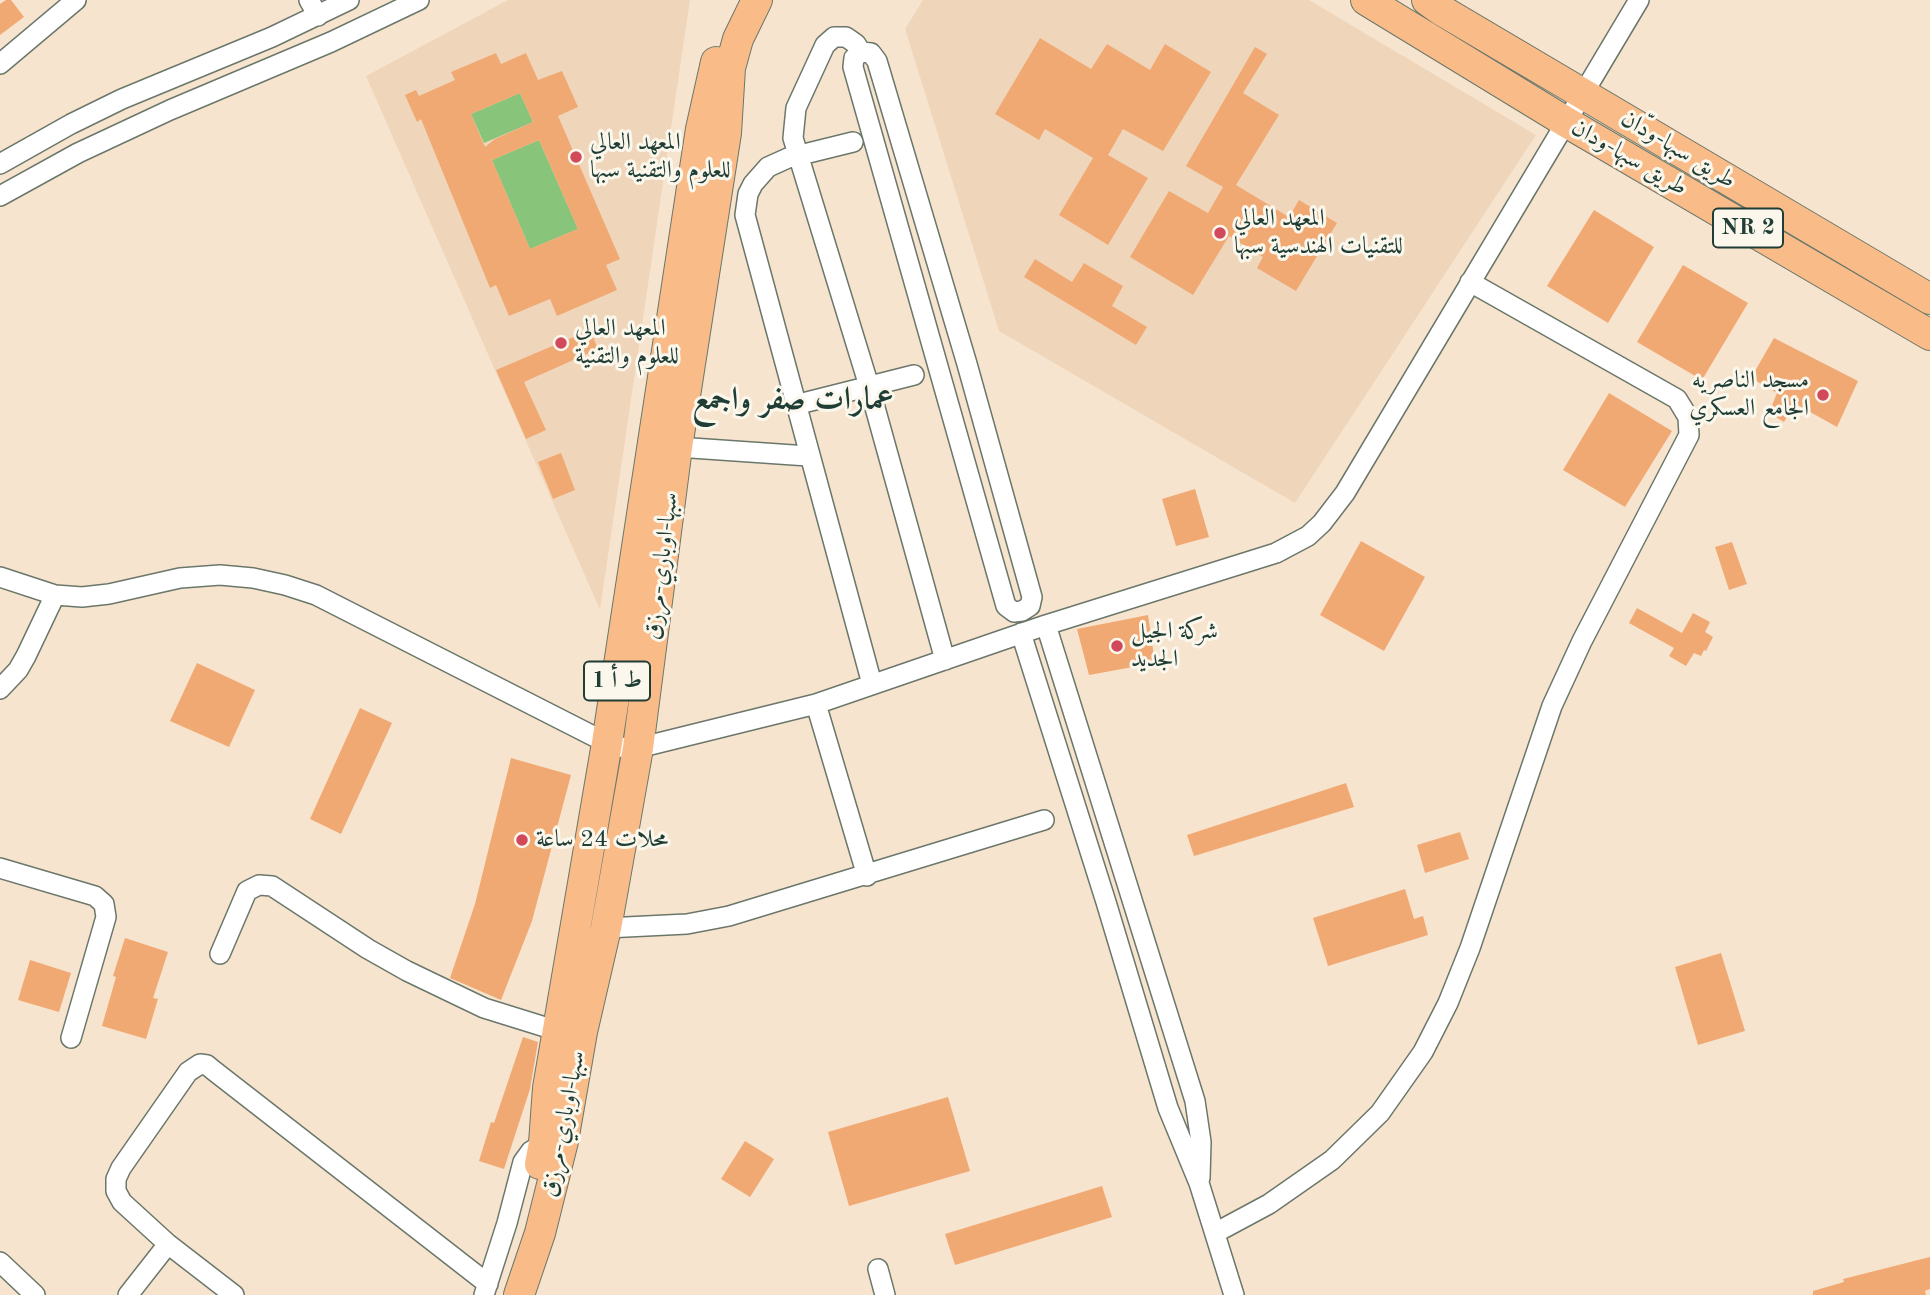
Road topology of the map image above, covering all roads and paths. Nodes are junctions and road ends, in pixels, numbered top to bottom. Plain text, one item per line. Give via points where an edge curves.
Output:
1 (76, 0) edge
2 (349, 0) edge
3 (418, 0) edge
4 (734, 0) edge
5 (757, 0) edge
6 (1366, 0) edge
7 (1427, 0) edge
8 (1639, 0) edge
9 (313, 8) edge
10 (861, 52) junction
11 (0, 64) edge
12 (723, 66) junction
13 (1583, 94) junction
14 (1566, 121) junction
15 (853, 142) dead end
16 (799, 155) junction
17 (0, 164) edge
18 (0, 197) edge
19 (1470, 282) junction
20 (1930, 299) edge
21 (1930, 335) edge
22 (967, 364) junction
23 (939, 371) junction
24 (914, 375) dead end
25 (869, 386) junction
26 (795, 405) junction
27 (677, 447) junction
28 (808, 456) junction
29 (0, 577) edge
30 (55, 595) junction
31 (1046, 625) junction
32 (1021, 633) junction
33 (945, 660) junction
34 (872, 684) junction
35 (0, 689) edge
36 (816, 704) junction
37 (607, 743) junction
38 (638, 748) junction
39 (1044, 820) dead end
40 (0, 868) edge
41 (867, 876) junction
42 (1130, 896) junction
43 (1106, 902) junction
44 (606, 928) junction
45 (220, 954) dead end
46 (558, 1031) junction
47 (1173, 1032) junction
48 (71, 1038) dead end
49 (1148, 1040) junction
50 (1199, 1183) junction
51 (1215, 1233) junction
52 (168, 1244) junction
53 (0, 1262) edge
54 (878, 1269) dead end
55 (491, 1291) edge
56 (35, 1295) edge
57 (128, 1295) edge
58 (234, 1295) edge
59 (519, 1295) edge
60 (885, 1295) edge
61 (1234, 1295) edge

1 - 11 street
2 - 9 street
3 - 18 street via 331,43 78,153
4 - 12 highway, سبها-اوباري-مرزق / ط أ 1
5 - 12 highway, سبها-اوباري-مرزق / ط أ 1
6 - 14 highway, طريق سبها-ودان / NR 2
7 - 13 highway, طريق سبها-ودّان / NR 2
8 - 13 street
9 - 17 street via 71,124
10 - 16 street via 846,37 834,37 825,45 796,108 793,138
10 - 22 street via 871,53 877,61
10 - 23 street via 853,67
12 - 27 highway, سبها-اوباري-مرزق / ط أ 1 via 726,133
12 - 37 highway, سبها-اوباري-مرزق / ط أ 1 via 701,129
13 - 14 street
13 - 20 highway, طريق سبها-ودّان / NR 2
14 - 19 street
14 - 21 highway, طريق سبها-ودان / NR 2
15 - 16 street
16 - 25 street
16 - 26 street via 777,162 760,175 748,194 745,215
19 - 31 street via 1345,493 1308,536 1265,556
19 - 51 street via 1677,399 1688,417 1689,435 1552,706 1475,934 1423,1052 1380,1113 1332,1160 1291,1191
22 - 23 street
22 - 23 street via 1032,597 1030,606 1022,611 1006,606
24 - 25 street
25 - 26 street
25 - 33 street
26 - 28 street
27 - 28 street
27 - 38 highway, سبها-اوباري-مرزق / ط أ 1
28 - 34 street
29 - 30 street
30 - 35 street via 18,670
30 - 37 street via 109,594 180,578 220,575 285,585 316,595
31 - 32 street
31 - 42 street
32 - 33 street
32 - 43 street
33 - 34 street
34 - 36 street
36 - 38 street
36 - 41 street
37 - 38 street
37 - 46 highway, سبها-اوباري-مرزق / ط أ 1
38 - 44 highway, سبها-اوباري-مرزق / ط أ 1
39 - 41 street
40 - 48 street via 95,896 104,904 106,917
41 - 44 street via 715,920
42 - 43 street
42 - 47 street
43 - 49 street
44 - 59 highway, سبها-اوباري-مرزق / ط أ 1 via 554,1181
45 - 46 street via 247,891 258,885 272,886 417,976 484,1008
46 - 55 highway, سبها-اوباري-مرزق / ط أ 1 via 535,1187
47 - 49 street
47 - 50 street via 1195,1101 1201,1142
49 - 50 street via 1175,1129
50 - 51 street
51 - 61 street
52 - 55 street via 122,1202 116,1179 188,1072 207,1065
52 - 57 street
52 - 58 street
53 - 56 street
54 - 60 street

